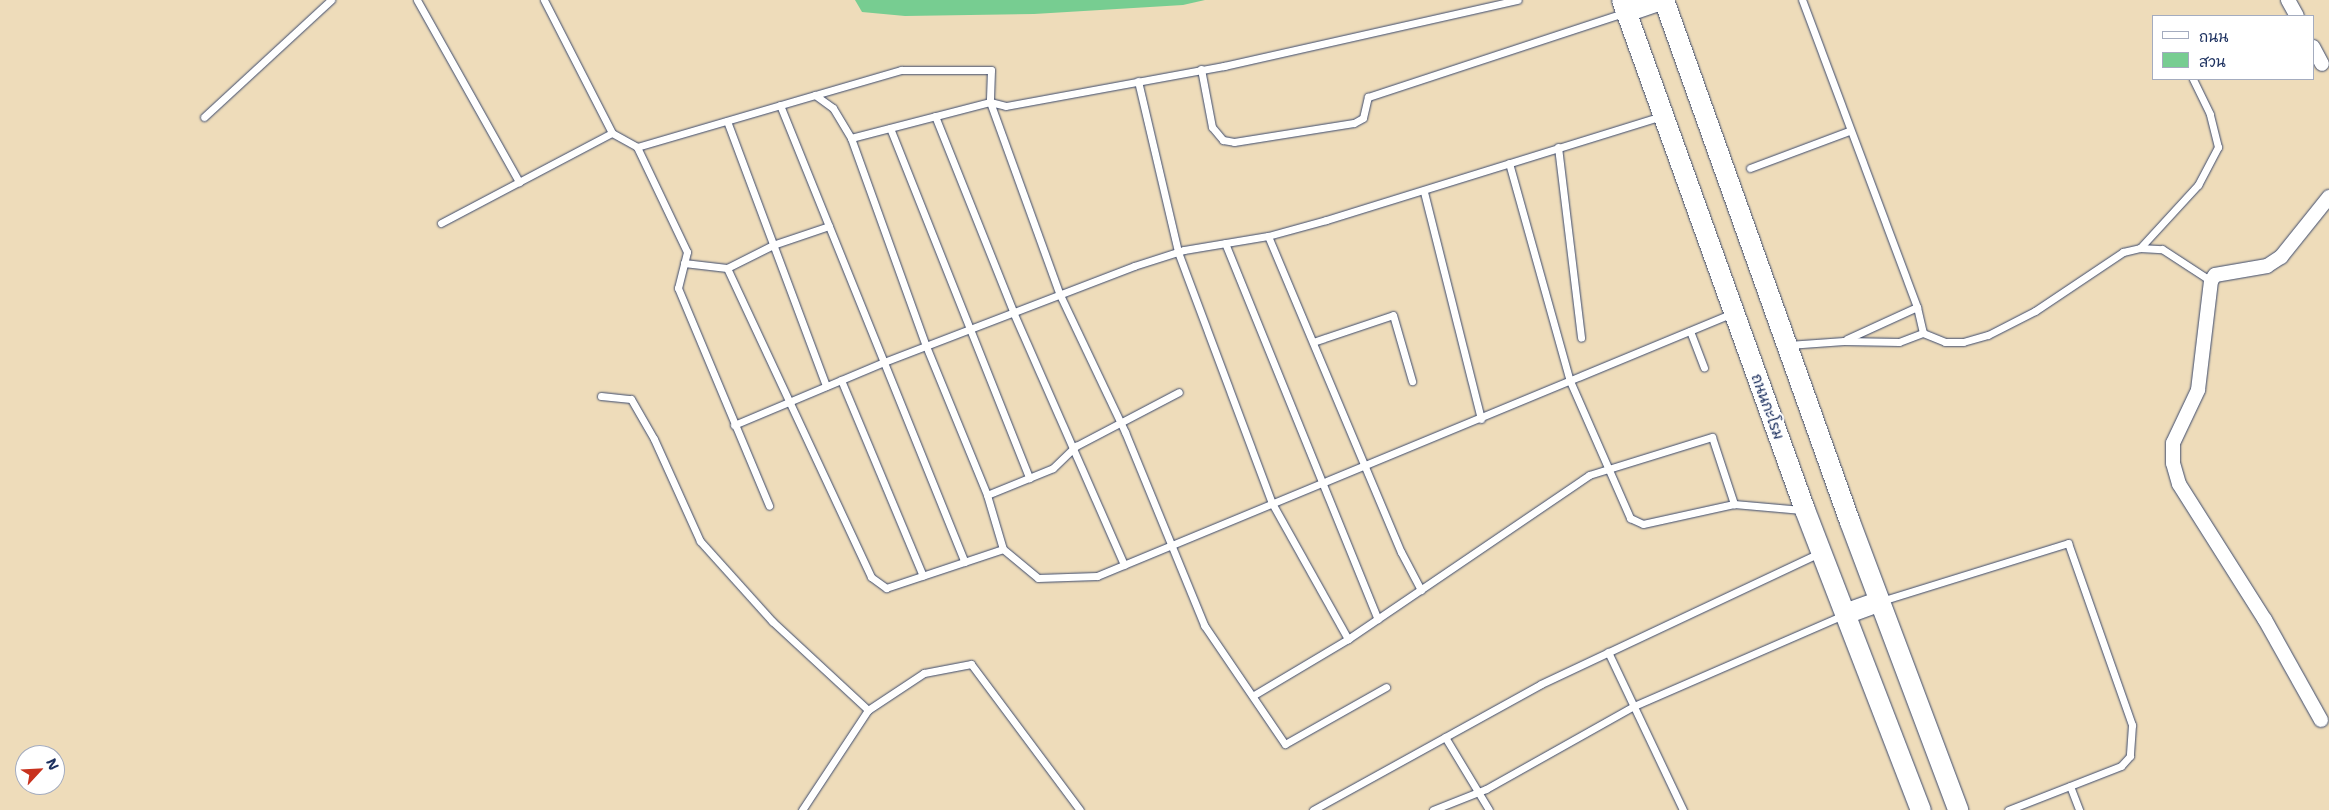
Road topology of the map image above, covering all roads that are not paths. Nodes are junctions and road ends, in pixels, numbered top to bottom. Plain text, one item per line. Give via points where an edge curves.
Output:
1 (331, 0) edge
2 (417, 0) edge
3 (544, 0) edge
4 (1518, 0) edge
5 (1662, 0) edge
6 (1802, 0) edge
7 (2288, 0) edge
8 (1624, 6) edge
9 (2296, 15) edge
10 (2314, 49) edge
11 (2322, 64) dead end
12 (1201, 69) junction
13 (2193, 80) edge
14 (1138, 81) junction
15 (815, 95) junction
16 (990, 102) junction
17 (780, 105) junction
18 (935, 116) junction
19 (1662, 116) junction
20 (204, 117) dead end
21 (727, 121) junction
22 (890, 128) junction
23 (1849, 131) junction
24 (612, 133) junction
25 (852, 138) junction
26 (637, 147) junction
27 (1558, 147) junction
28 (1509, 163) junction
29 (1750, 168) dead end
30 (518, 182) junction
31 (1424, 192) junction
32 (2329, 197) edge
33 (441, 223) dead end
34 (829, 226) junction
35 (1268, 236) junction
36 (1225, 243) junction
37 (773, 245) junction
38 (2140, 248) junction
39 (1178, 252) junction
40 (684, 264) junction
41 (727, 268) junction
42 (2211, 281) junction
43 (1060, 295) junction
44 (1917, 308) junction
45 (1733, 313) junction
46 (1014, 314) junction
47 (968, 331) junction
48 (1690, 331) junction
49 (1923, 333) junction
50 (1581, 338) dead end
51 (1844, 341) junction
52 (1313, 342) junction
53 (1787, 345) junction
54 (926, 346) junction
55 (884, 362) junction
56 (1704, 367) dead end
57 (841, 380) junction
58 (1412, 381) dead end
59 (1570, 382) junction
60 (826, 386) junction
61 (1179, 392) dead end
62 (601, 396) dead end
63 (790, 402) junction
64 (1481, 419) junction
65 (1120, 422) junction
66 (734, 425) junction
67 (1071, 450) junction
68 (1365, 465) junction
69 (1608, 468) junction
70 (1029, 478) junction
71 (1321, 484) junction
72 (987, 496) junction
73 (1272, 503) junction
74 (1734, 504) junction
75 (769, 506) dead end
76 (1805, 510) junction
77 (1170, 546) junction
78 (1003, 549) junction
79 (1821, 552) junction
80 (966, 562) junction
81 (1124, 565) junction
82 (923, 576) junction
83 (1421, 590) junction
84 (1880, 601) junction
85 (1845, 614) junction
86 (1378, 619) junction
87 (1348, 639) junction
88 (1608, 652) junction
89 (1386, 686) dead end
90 (1254, 695) junction
91 (1634, 706) junction
92 (868, 710) junction
93 (2321, 720) dead end
94 (1445, 737) junction
95 (2070, 786) junction
96 (1479, 792) junction
97 (802, 810) edge
98 (1080, 810) edge
99 (1313, 810) edge
100 (1433, 810) edge
101 (1488, 810) edge
102 (1683, 810) edge
103 (1921, 810) edge
104 (1958, 810) edge
105 (2008, 810) edge
106 (2079, 810) edge

1 - 20 lane
2 - 30 lane
3 - 24 lane
4 - 12 lane
5 - 8 main road
5 - 53 main road
6 - 23 lane
7 - 9 street
8 - 12 lane via 1368,97 1363,118 1354,123 1234,142 1223,140 1212,127
8 - 19 main road, ถนนกะโรม
10 - 11 street
12 - 14 lane
13 - 38 lane via 2210,114 2218,147 2198,185
14 - 16 lane via 1006,106
14 - 39 lane
15 - 16 lane via 901,70 991,70
15 - 17 lane
15 - 25 lane via 834,108
16 - 18 lane
16 - 43 lane
17 - 21 lane
17 - 34 lane
18 - 22 lane
18 - 46 lane
19 - 27 lane
19 - 45 main road, ถนนกะโรม
21 - 26 lane
21 - 37 lane
22 - 25 lane
22 - 47 lane
23 - 29 lane
23 - 44 lane
24 - 26 lane
24 - 30 lane
25 - 54 lane
26 - 40 lane via 687,252
27 - 28 lane
27 - 50 lane
28 - 31 lane
28 - 59 lane
30 - 33 lane
31 - 35 lane
31 - 64 lane
32 - 42 street via 2281,257 2267,266 2215,274
34 - 37 lane
34 - 55 lane
35 - 36 lane
35 - 52 lane
36 - 39 lane
36 - 71 lane
37 - 41 lane
37 - 60 lane
38 - 42 lane via 2162,249
38 - 49 lane via 2123,252 2035,310 1988,335 1963,342 1946,342
39 - 43 lane
39 - 73 lane
40 - 41 lane
40 - 66 lane via 678,288
41 - 63 lane
42 - 93 street via 2198,390 2173,443 2173,463 2179,484 2265,620
43 - 46 lane
43 - 65 lane
44 - 49 lane
44 - 51 lane
45 - 48 lane
45 - 76 main road, ถนนกะโรม
46 - 47 lane
46 - 67 lane
47 - 54 lane
47 - 70 lane
48 - 56 lane
48 - 59 lane
49 - 51 lane via 1899,342
51 - 53 lane
52 - 58 lane via 1393,315
52 - 68 lane
53 - 84 main road
54 - 55 lane
54 - 72 lane
55 - 57 lane
55 - 80 lane
57 - 60 lane
57 - 82 lane
59 - 64 lane
59 - 69 lane
60 - 63 lane
61 - 65 lane
62 - 92 lane via 631,399 654,439 700,541 772,621
63 - 66 lane
63 - 82 lane via 872,577 886,588
64 - 68 lane
65 - 67 lane
65 - 77 lane
66 - 75 lane
67 - 70 lane via 1053,468
67 - 81 lane
68 - 71 lane
68 - 83 lane via 1401,552
69 - 74 lane via 1630,518 1643,524
69 - 74 lane via 1712,437
69 - 83 lane via 1589,474 1544,502
70 - 72 lane
71 - 73 lane
71 - 86 lane
72 - 78 lane
73 - 77 lane
73 - 87 lane
74 - 76 lane
76 - 79 main road, ถนนกะโรม
77 - 81 lane
77 - 90 lane via 1204,625
78 - 80 lane
78 - 81 lane via 1038,578 1097,576
79 - 85 main road, ถนนกะโรม
79 - 88 lane
80 - 82 lane
83 - 86 lane
84 - 85 main road
84 - 95 lane via 2068,543 2132,725 2133,741 2130,756 2121,766
84 - 104 main road
85 - 91 lane
85 - 103 main road, ถนนกะโรม
86 - 87 lane
87 - 90 lane
88 - 91 lane
88 - 94 lane via 1541,684
89 - 90 lane via 1285,744
91 - 96 lane
91 - 102 lane
92 - 97 lane
92 - 98 lane via 924,673 971,664
94 - 96 lane
94 - 99 lane
95 - 105 lane
95 - 106 lane
96 - 100 lane
96 - 101 lane

